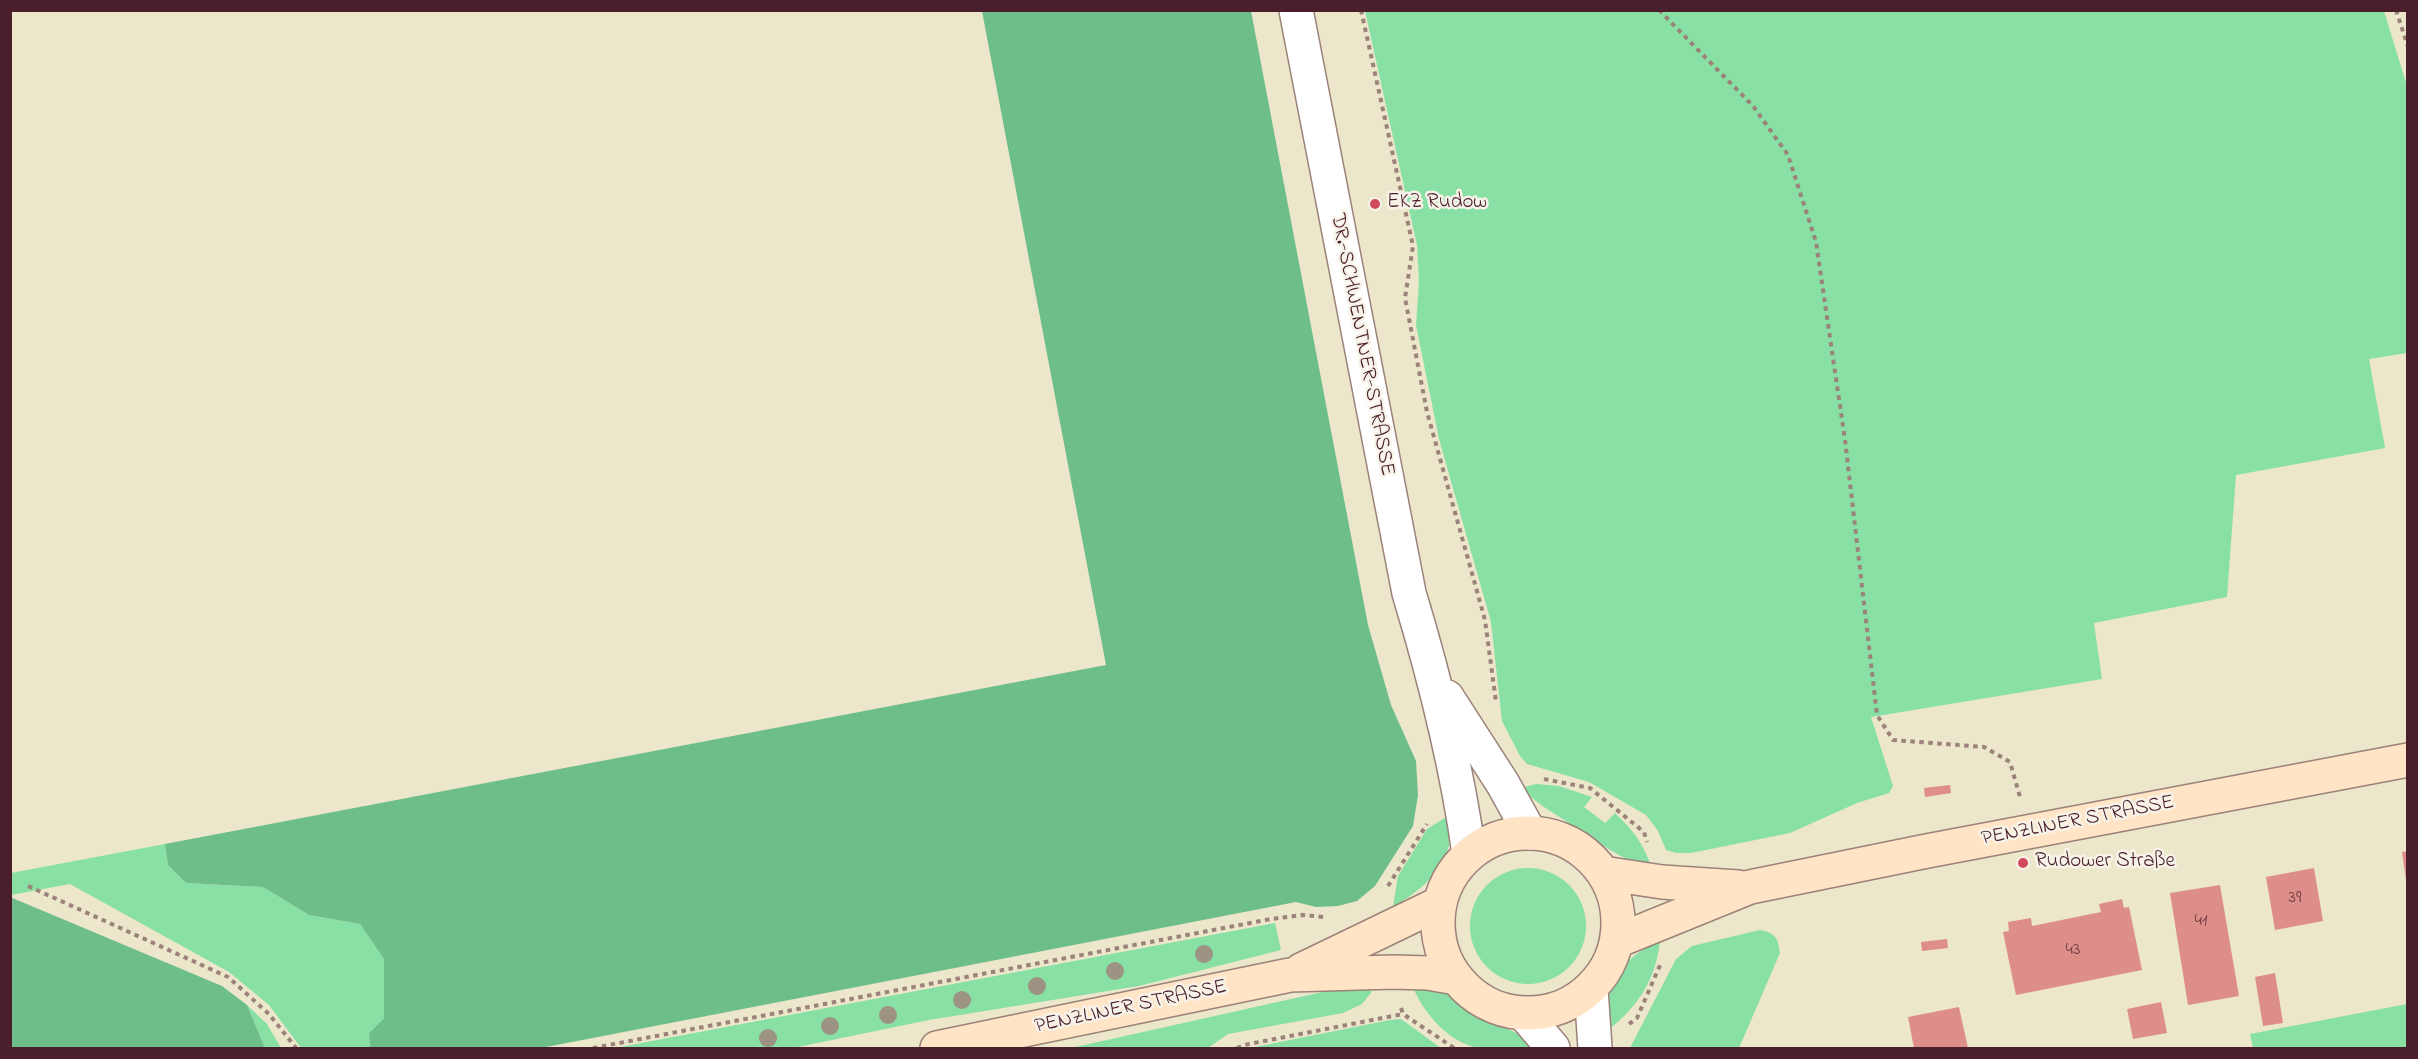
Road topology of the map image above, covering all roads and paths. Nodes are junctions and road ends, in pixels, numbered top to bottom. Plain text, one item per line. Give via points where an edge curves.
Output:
1 (1296, 10) edge
2 (1361, 10) edge
3 (1659, 10) edge
4 (2396, 10) edge
5 (2408, 47) edge
6 (1435, 678) junction
7 (2408, 760) edge
8 (1495, 771) junction
9 (1462, 803) junction
10 (2028, 832) junction
11 (1530, 833) junction
12 (1469, 854) junction
13 (1603, 873) junction
14 (1662, 882) junction
15 (28, 886) dead end
16 (1750, 887) junction
17 (1440, 903) junction
18 (1331, 918) dead end
19 (1667, 920) junction
20 (1385, 928) junction
21 (1617, 941) junction
22 (1393, 972) junction
23 (1290, 975) junction
24 (1456, 978) junction
25 (1591, 988) junction
26 (1403, 1014) junction
27 (1524, 1014) junction
28 (1594, 1047) edge
29 (296, 1048) edge
30 (593, 1048) edge
31 (937, 1048) edge
32 (1237, 1048) edge
33 (1454, 1048) edge
34 (1553, 1048) edge

1 - 6 street, DR.-SCHWENTNER-STRASSE via 1409,594
2 - 8 path via 1413,246 1405,298 1427,412 1485,620 1497,711
3 - 10 path via 1754,106 1788,155 1816,242 1845,440 1877,715 1893,740 1984,747 2010,762
4 - 5 path
6 - 8 street, DR.-SCHWENTNER-STRASSE
6 - 9 street, DR.-SCHWENTNER-STRASSE
7 - 10 main road, PENZLINER STRASSE
8 - 11 street, DR.-SCHWENTNER-STRASSE
8 - 14 path via 1590,788 1644,832
9 - 12 street, DR.-SCHWENTNER-STRASSE
9 - 20 path via 1424,826 1378,903
10 - 16 main road, PENZLINER STRASSE
11 - 12 main road via 1499,838
11 - 13 main road via 1555,837 1577,847
12 - 17 main road via 1453,873
13 - 14 main road, PENZLINER STRASSE
13 - 21 main road via 1617,908
14 - 16 main road, PENZLINER STRASSE
15 - 29 path via 228,977 269,1014
16 - 19 main road, PENZLINER STRASSE
17 - 20 main road, PENZLINER STRASSE
17 - 24 main road via 1441,947
18 - 30 path via 1303,915 1271,919
19 - 21 main road, PENZLINER STRASSE
19 - 28 path via 1664,957 1637,1018
20 - 23 main road, PENZLINER STRASSE
21 - 25 main road via 1606,969
22 - 23 main road, PENZLINER STRASSE
22 - 24 main road, PENZLINER STRASSE
22 - 26 path
23 - 31 main road, PENZLINER STRASSE
24 - 27 main road via 1491,1006
25 - 27 main road via 1559,1008
25 - 28 street
26 - 32 path
26 - 33 path
27 - 34 street

